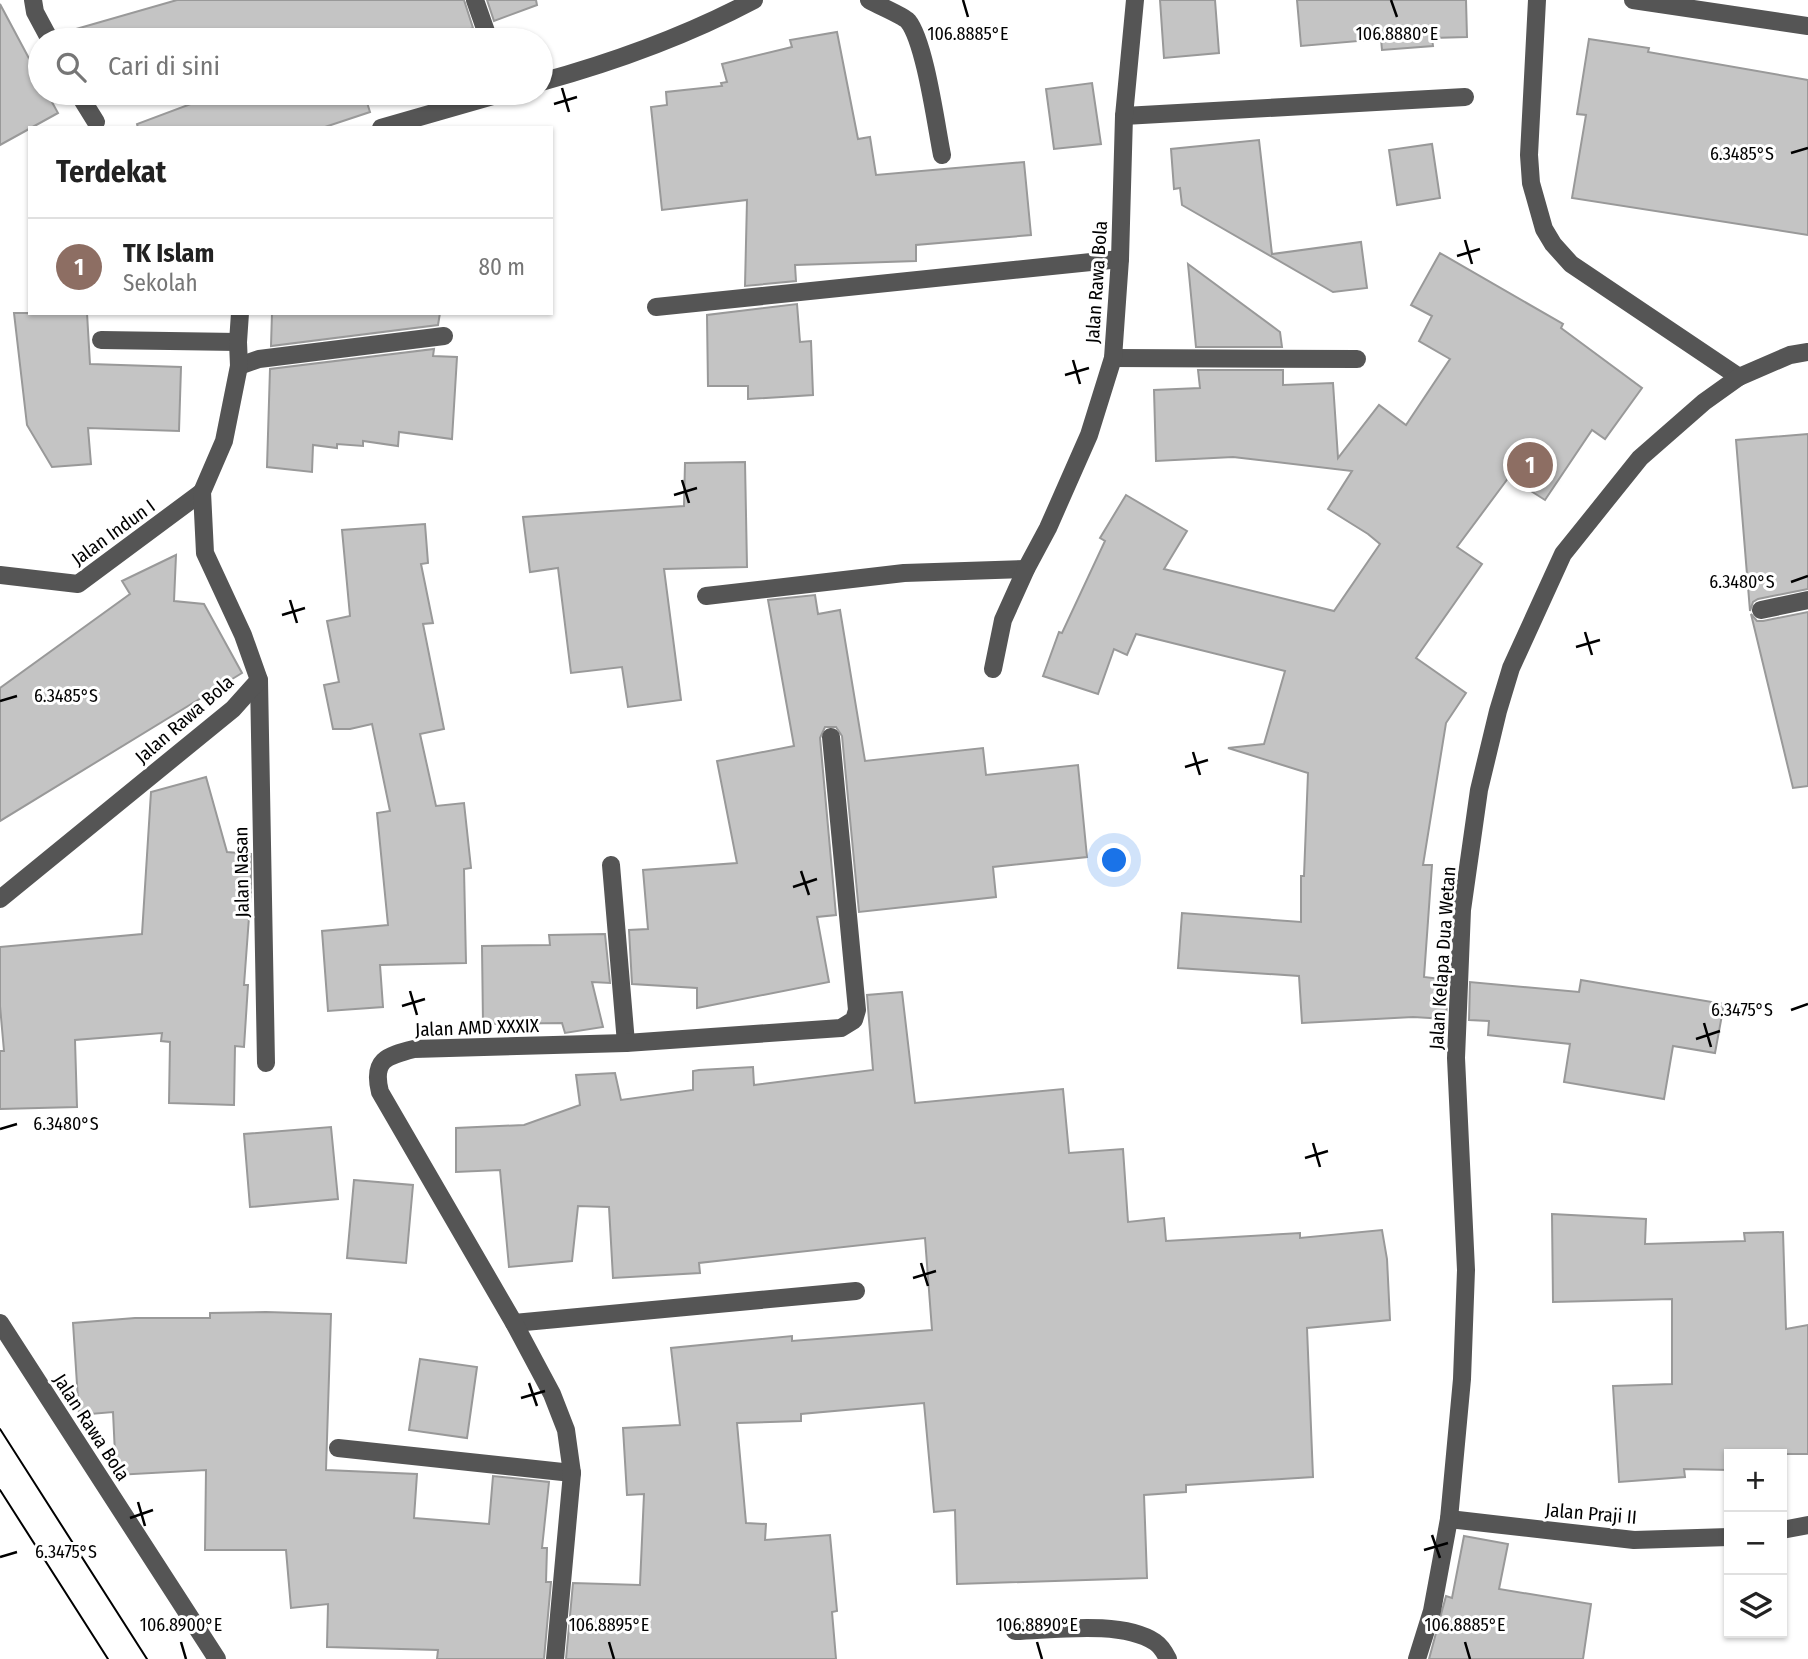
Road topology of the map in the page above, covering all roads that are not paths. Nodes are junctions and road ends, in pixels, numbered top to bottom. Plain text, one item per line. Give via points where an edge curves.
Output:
1 (33, 0) edge
2 (475, 0) edge
3 (754, 0) edge
4 (869, 0) edge
5 (1135, 0) edge
6 (1537, 0) edge
7 (1633, 0) edge
8 (1808, 26) edge
9 (44, 28) edge
10 (485, 28) edge
11 (553, 79) edge
12 (1465, 97) dead end
13 (85, 105) edge
14 (461, 105) edge
15 (1124, 116) junction
16 (96, 122) dead end
17 (388, 126) edge
18 (942, 155) dead end
19 (1120, 258) junction
20 (656, 307) dead end
21 (240, 315) edge
22 (444, 336) dead end
23 (101, 340) dead end
24 (238, 342) junction
25 (1808, 352) edge
26 (1113, 358) junction
27 (1357, 359) dead end
28 (239, 366) junction
29 (1739, 377) junction
30 (202, 492) junction
31 (1026, 569) junction
32 (0, 575) edge
33 (706, 596) dead end
34 (1808, 600) edge
35 (1761, 610) dead end
36 (993, 669) dead end
37 (259, 680) junction
38 (831, 737) dead end
39 (611, 864) dead end
40 (0, 899) edge
41 (626, 1043) junction
42 (266, 1063) dead end
43 (856, 1291) dead end
44 (0, 1323) edge
45 (514, 1323) junction
46 (338, 1448) dead end
47 (572, 1473) junction
48 (1449, 1519) junction
49 (1808, 1525) edge
50 (1787, 1529) edge
51 (1724, 1538) edge
52 (1015, 1631) dead end
53 (216, 1659) edge
54 (555, 1659) edge
55 (1168, 1659) edge
56 (1417, 1659) edge

1 - 9 street
2 - 10 street
3 - 11 street via 694,30
4 - 18 street via 904,18 914,31
5 - 15 street, Jalan Rawa Bola
6 - 29 street via 1529,155 1531,183 1544,229 1571,264
7 - 8 street
12 - 15 street
13 - 16 street
14 - 17 street
15 - 19 street, Jalan Rawa Bola
19 - 20 street
19 - 26 street, Jalan Rawa Bola
21 - 24 street, Jalan Rawa Bola
22 - 28 street via 258,359
23 - 24 street
24 - 28 street, Jalan Rawa Bola
25 - 29 street, Jalan Kelapa Dua Wetan
26 - 27 street
26 - 31 street, Jalan Rawa Bola via 1089,435
28 - 30 street, Jalan Rawa Bola via 224,441
29 - 48 street, Jalan Kelapa Dua Wetan via 1640,458 1563,554 1511,668 1498,710 1479,790 1462,910 1456,1058 1466,1270
30 - 32 street, Jalan Indun I via 78,584
30 - 37 street, Jalan Rawa Bola via 205,553
31 - 33 street via 904,573
31 - 36 street, Jalan Rawa Bola via 1003,621
34 - 35 street
37 - 40 street, Jalan Rawa Bola via 233,709
37 - 42 street, Jalan Nasan
38 - 41 street, Jalan AMD XXXIX via 858,1010 854,1020 841,1028
39 - 41 street
41 - 45 street, Jalan AMD XXXIX via 414,1049 381,1062 376,1075 380,1092
43 - 45 street
44 - 53 street, Jalan Rawa Bola
45 - 47 street, Jalan AMD XXXIX via 566,1430
46 - 47 street
47 - 54 street, Jalan AMD XXXIX
48 - 51 street, Jalan Praji II via 1634,1539
48 - 56 street, Jalan Kelapa Dua Wetan via 1432,1611
49 - 50 street
52 - 55 street via 1114,1629 1158,1643

